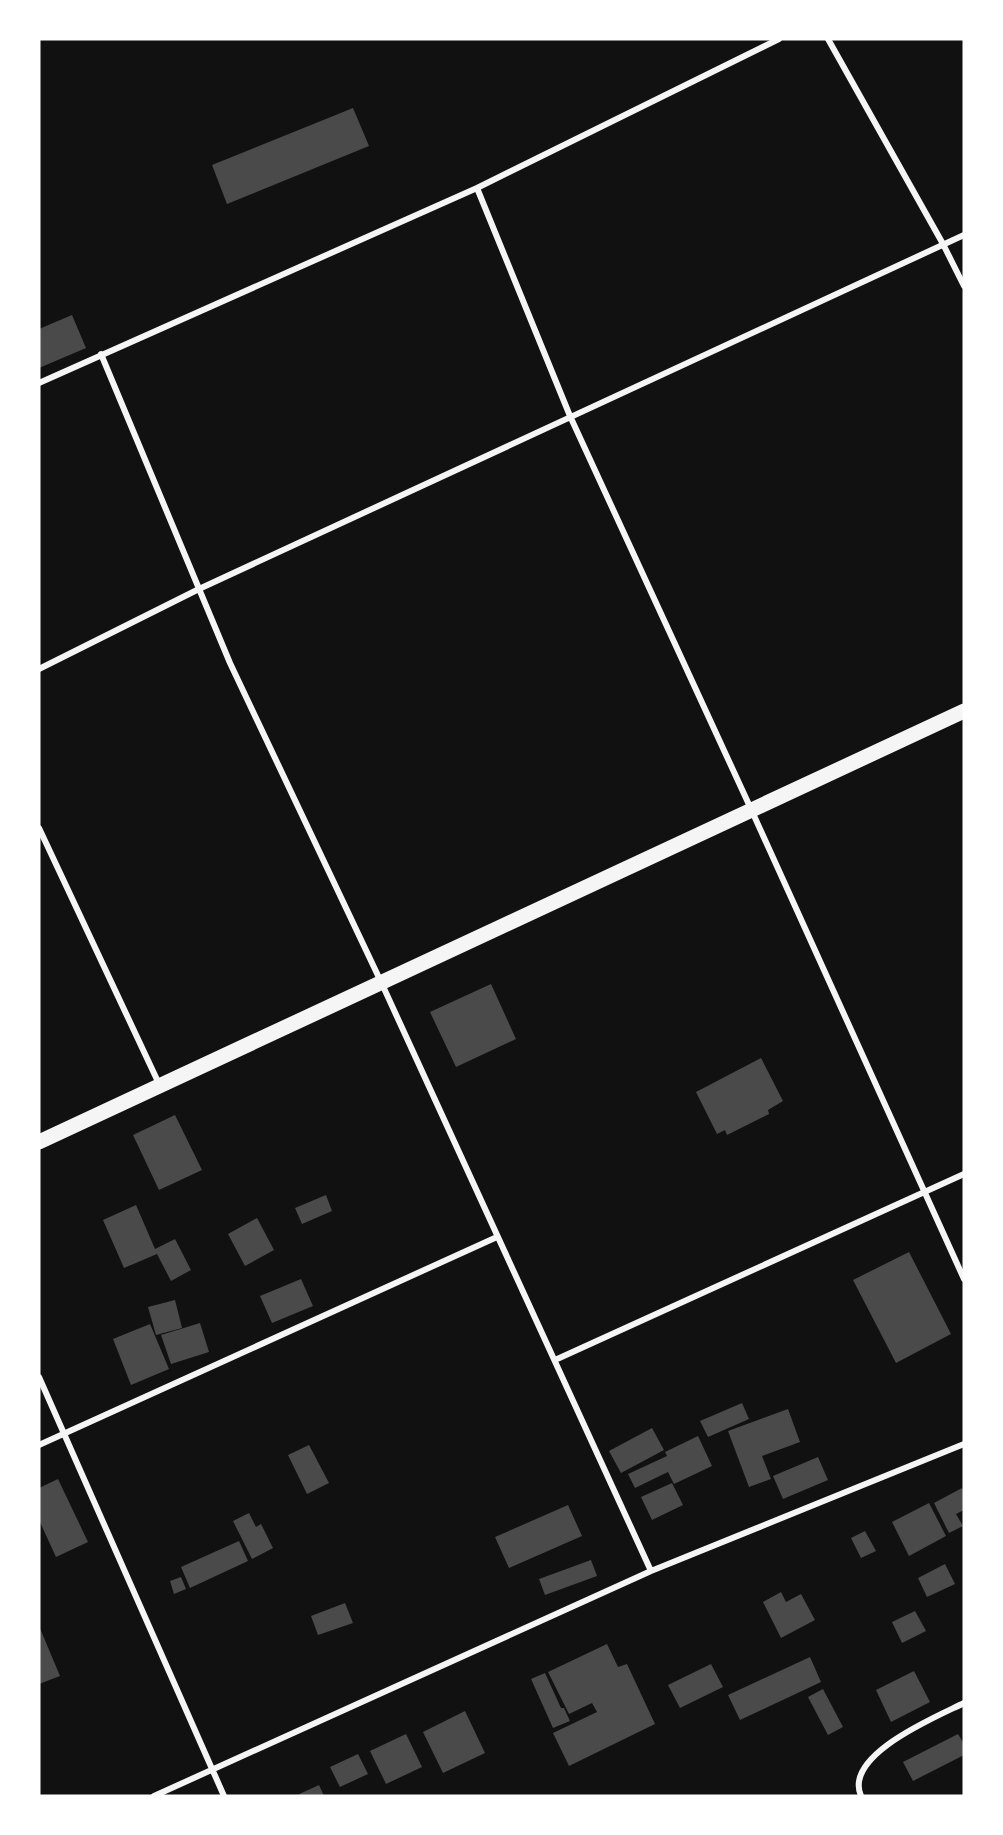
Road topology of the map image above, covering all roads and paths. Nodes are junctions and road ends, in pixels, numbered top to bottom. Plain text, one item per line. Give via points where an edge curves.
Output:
1 (779, 39) edge
2 (828, 39) edge
3 (477, 188) junction
4 (964, 235) edge
5 (943, 244) junction
6 (964, 286) edge
7 (101, 354) junction
8 (39, 383) edge
9 (570, 416) junction
10 (199, 589) junction
11 (39, 669) edge
12 (964, 711) edge
13 (751, 809) junction
14 (39, 828) edge
15 (382, 984) junction
16 (160, 1086) junction
17 (39, 1142) edge
18 (964, 1174) edge
19 (923, 1192) junction
20 (497, 1237) junction
21 (964, 1279) edge
22 (555, 1360) junction
23 (39, 1377) edge
24 (63, 1433) junction
25 (964, 1444) edge
26 (39, 1445) edge
27 (651, 1571) junction
28 (964, 1703) edge
29 (212, 1769) junction
30 (154, 1796) edge
31 (224, 1796) edge
32 (861, 1796) edge

1 - 3 street
2 - 5 street
3 - 7 street
3 - 9 street
4 - 5 street
5 - 6 street
5 - 9 street
7 - 8 street
7 - 10 street
9 - 10 street
9 - 13 street
10 - 11 street
10 - 15 street
12 - 13 main road
13 - 15 main road
13 - 19 street
14 - 16 street
15 - 16 main road
15 - 20 street
16 - 17 main road
18 - 19 street
19 - 21 street
19 - 22 street
20 - 22 street
20 - 24 street
22 - 27 street
23 - 24 street
24 - 26 street
24 - 29 street
25 - 27 street
27 - 29 street
28 - 32 street via 886,1745 861,1773
29 - 30 street
29 - 31 street

